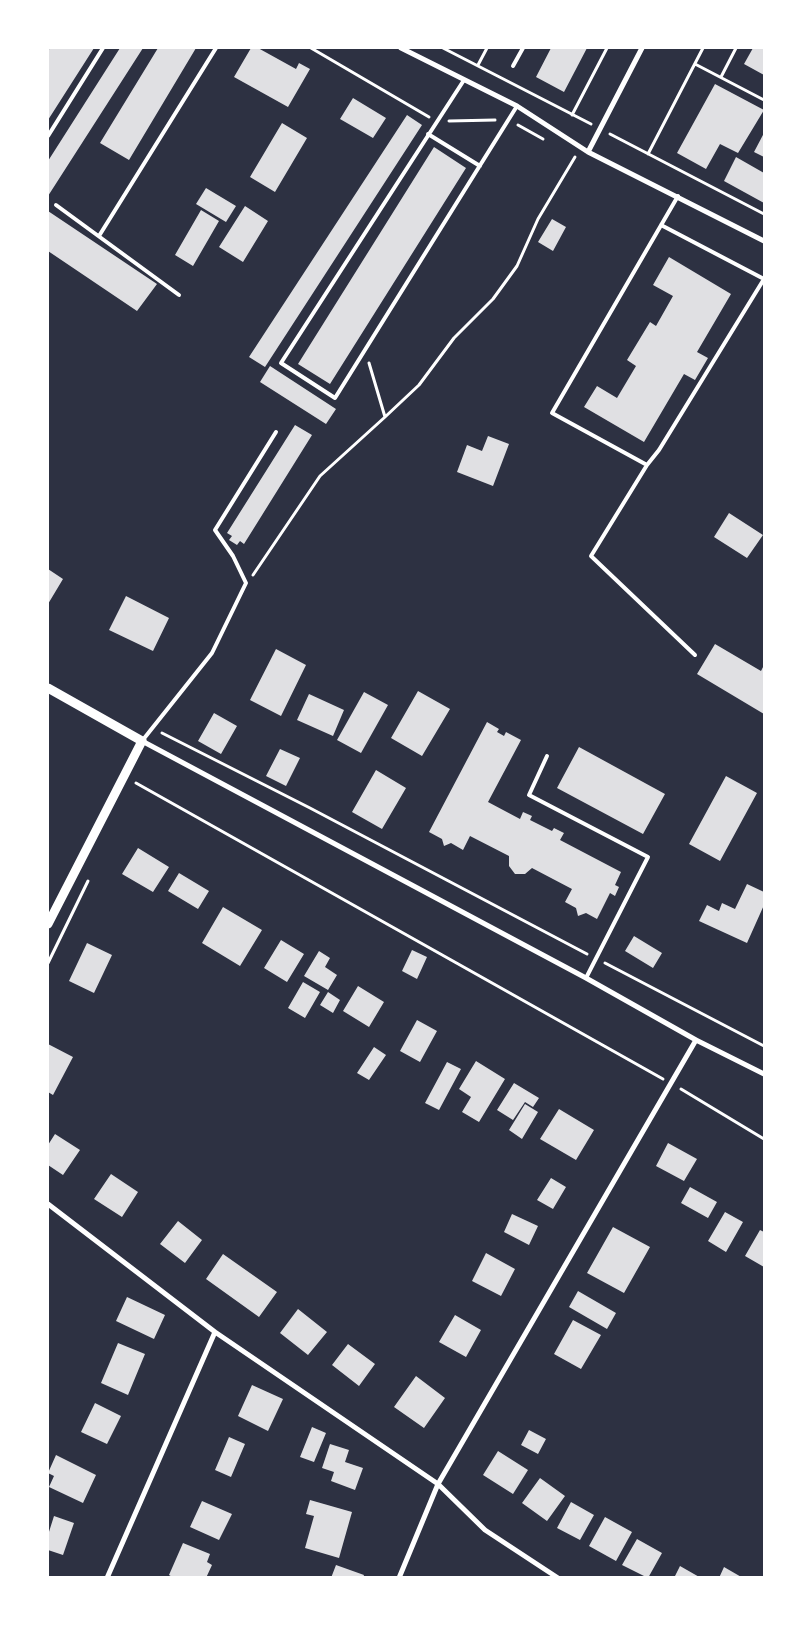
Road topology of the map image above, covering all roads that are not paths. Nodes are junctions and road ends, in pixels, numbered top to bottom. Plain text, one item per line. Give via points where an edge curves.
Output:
1 (103, 48) edge
2 (216, 48) edge
3 (401, 48) edge
4 (523, 48) edge
5 (642, 48) edge
6 (513, 66) dead end
7 (464, 80) junction
8 (517, 106) junction
9 (428, 134) junction
10 (48, 136) edge
11 (588, 152) junction
12 (480, 166) junction
13 (678, 196) junction
14 (56, 205) dead end
15 (661, 225) junction
16 (99, 236) junction
17 (764, 241) edge
18 (179, 294) dead end
19 (276, 432) dead end
20 (647, 465) junction
21 (695, 655) dead end
22 (48, 688) edge
23 (142, 741) junction
24 (547, 756) dead end
25 (48, 924) edge
26 (586, 978) junction
27 (696, 1040) junction
28 (764, 1074) edge
29 (48, 1204) edge
30 (215, 1332) junction
31 (438, 1484) junction
32 (107, 1578) edge
33 (399, 1578) edge
34 (558, 1578) edge

1 - 10 lane
2 - 16 lane
3 - 7 street
4 - 6 lane
5 - 11 street
7 - 8 street
7 - 9 lane
8 - 11 street
8 - 12 lane
9 - 12 lane
9 - 12 lane via 280,363 335,398
11 - 13 street
13 - 15 lane
13 - 17 street
14 - 16 lane
15 - 20 lane via 552,413
15 - 20 lane via 764,279
16 - 18 lane
19 - 23 lane via 216,530 246,583 212,653
20 - 21 lane via 591,556
22 - 23 street
23 - 25 street
23 - 26 street
24 - 26 lane via 529,795 648,857
26 - 27 street
27 - 28 street
27 - 31 street
29 - 30 street
30 - 31 street
30 - 32 street
31 - 33 street
31 - 34 street via 485,1530

